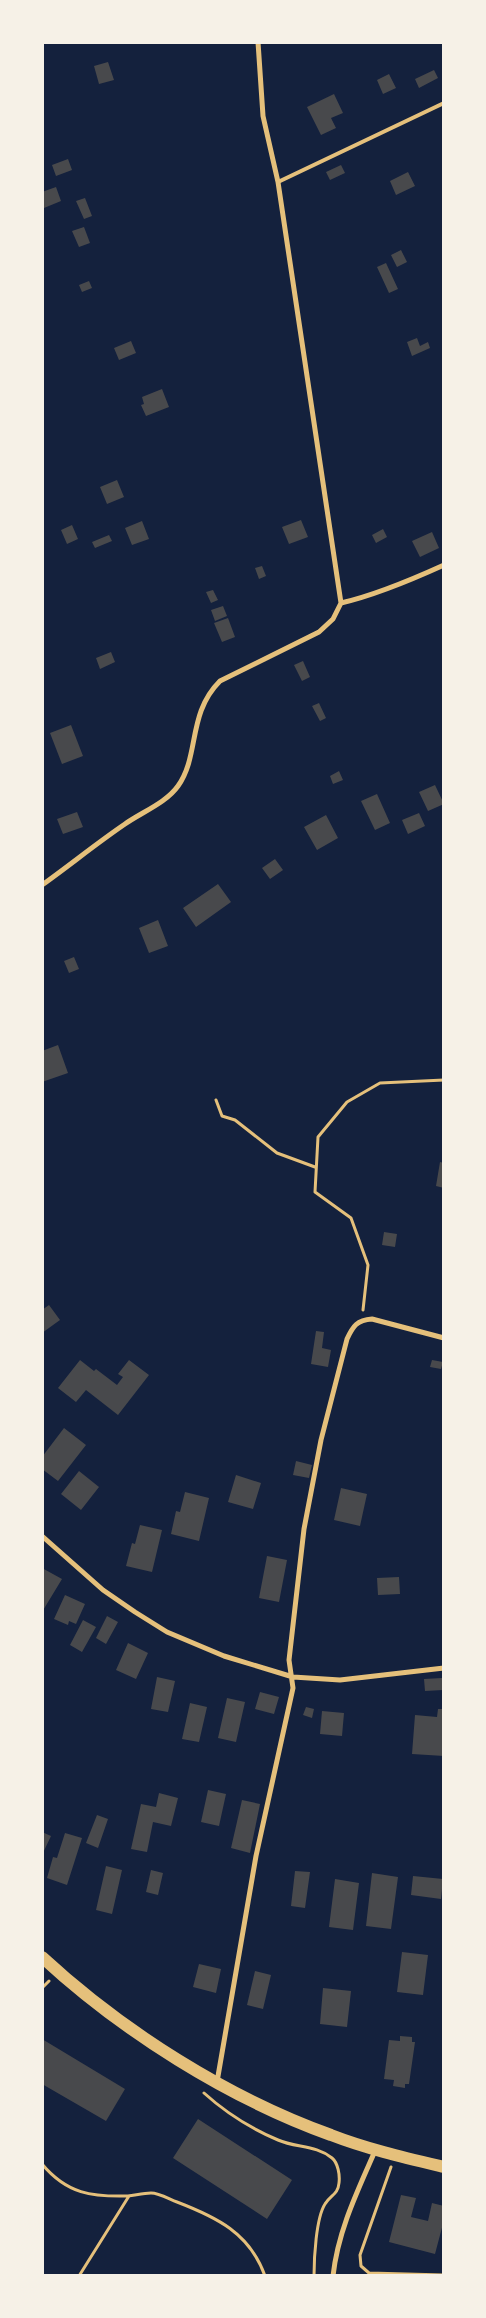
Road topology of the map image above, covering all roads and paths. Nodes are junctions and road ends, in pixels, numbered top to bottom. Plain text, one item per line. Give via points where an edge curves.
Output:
1 (258, 42) edge
2 (444, 103) edge
3 (278, 182) junction
4 (444, 565) edge
5 (341, 603) junction
6 (42, 885) edge
7 (444, 1080) edge
8 (216, 1100) dead end
9 (315, 1168) junction
10 (362, 1320) junction
11 (444, 1338) edge
12 (42, 1536) edge
13 (444, 1668) edge
14 (293, 1677) junction
15 (42, 1957) edge
16 (201, 2073) junction
17 (217, 2082) junction
18 (375, 2149) junction
19 (395, 2155) junction
20 (42, 2164) edge
21 (444, 2167) edge
22 (130, 2196) junction
23 (369, 2274) edge
24 (444, 2275) edge
25 (79, 2276) edge
26 (265, 2276) edge
27 (314, 2276) edge
28 (333, 2276) edge

1 - 3 street via 263,116
2 - 3 lane
3 - 5 street
4 - 5 street via 395,586
5 - 6 street via 333,620 319,632 220,682 204,703 177,787
7 - 9 path via 380,1083 347,1102 318,1137
8 - 9 path via 222,1116 235,1120 277,1153
9 - 10 path via 315,1192 351,1218 368,1264
10 - 11 street via 380,1320
10 - 14 street via 353,1326 347,1339 319,1449 304,1529 289,1660
12 - 14 street via 103,1590 167,1632 224,1656
13 - 14 street via 340,1680
14 - 17 street via 256,1856
15 - 16 main road via 151,2043
16 - 17 main road
16 - 27 path via 193,2084 230,2114 277,2140 322,2152 334,2160 340,2182 336,2195 325,2204 318,2228
17 - 18 main road via 330,2135
18 - 19 main road
18 - 28 street via 345,2218
19 - 21 main road
19 - 23 path via 360,2255 361,2266
20 - 22 path via 76,2191
22 - 25 path
22 - 26 path via 153,2193 215,2217 246,2242
23 - 24 path

